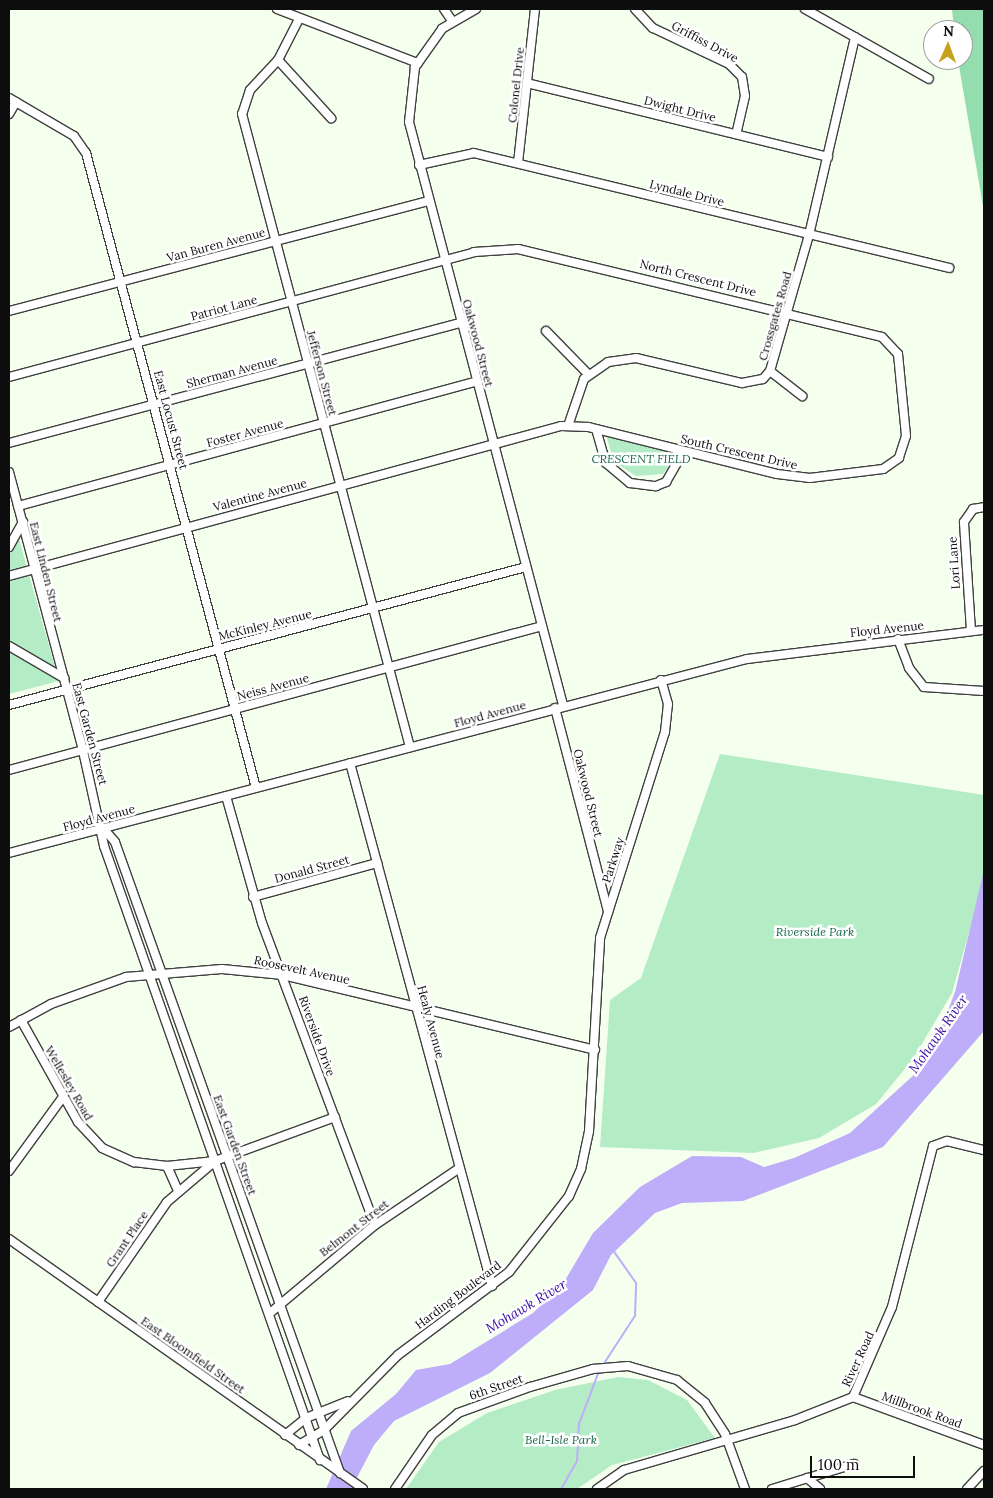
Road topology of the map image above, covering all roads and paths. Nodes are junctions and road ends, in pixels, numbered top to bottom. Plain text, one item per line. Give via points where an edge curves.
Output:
1 (277, 9) edge
2 (444, 9) edge
3 (476, 9) edge
4 (535, 9) edge
5 (635, 9) edge
6 (805, 9) edge
7 (299, 19) junction
8 (452, 22) junction
9 (855, 37) junction
10 (278, 60) junction
11 (418, 63) junction
12 (929, 79) dead end
13 (527, 83) junction
14 (12, 100) edge
15 (9, 114) edge
16 (331, 118) dead end
17 (736, 134) junction
18 (828, 157) junction
19 (518, 163) junction
20 (419, 165) junction
21 (429, 201) junction
22 (809, 235) junction
23 (274, 240) junction
24 (445, 261) junction
25 (949, 268) dead end
26 (121, 282) junction
27 (291, 302) junction
28 (9, 311) edge
29 (789, 312) junction
30 (461, 323) junction
31 (546, 331) dead end
32 (139, 342) junction
33 (308, 363) junction
34 (770, 371) junction
35 (588, 374) junction
36 (9, 377) edge
37 (477, 381) junction
38 (802, 396) dead end
39 (155, 404) junction
40 (324, 424) junction
41 (568, 426) junction
42 (596, 430) junction
43 (9, 443) edge
44 (493, 444) junction
45 (684, 451) junction
46 (902, 453) joint
47 (171, 465) junction
48 (9, 472) edge
49 (340, 486) junction
50 (18, 506) junction
51 (984, 507) edge
52 (23, 522) junction
53 (187, 526) junction
54 (9, 547) edge
55 (32, 567) junction
56 (526, 567) junction
57 (9, 576) edge
58 (373, 607) junction
59 (542, 626) junction
60 (984, 630) edge
61 (971, 631) junction
62 (898, 639) junction
63 (9, 646) edge
64 (220, 648) junction
65 (390, 669) junction
66 (64, 678) junction
67 (662, 680) junction
68 (67, 690) junction
69 (984, 691) edge
70 (9, 705) edge
71 (559, 707) junction
72 (236, 708) junction
73 (410, 747) junction
74 (83, 750) junction
75 (350, 763) junction
76 (9, 770) edge
77 (256, 788) junction
78 (226, 796) junction
79 (103, 828) junction
80 (9, 853) edge
81 (377, 863) junction
82 (253, 897) junction
83 (608, 912) junction
84 (161, 971) junction
85 (148, 972) junction
86 (282, 975) junction
87 (416, 1007) junction
88 (21, 1020) junction
89 (9, 1027) edge
90 (595, 1050) junction
91 (63, 1097) junction
92 (335, 1117) junction
93 (984, 1150) edge
94 (227, 1157) junction
95 (215, 1161) junction
96 (167, 1166) junction
97 (458, 1169) junction
98 (9, 1170) edge
99 (178, 1191) junction
100 (376, 1225) junction
101 (9, 1239) edge
102 (492, 1286) junction
103 (98, 1302) junction
104 (280, 1304) junction
105 (270, 1313) junction
106 (853, 1397) junction
107 (350, 1401) junction
108 (318, 1413) junction
109 (306, 1418) junction
110 (324, 1430) junction
111 (286, 1434) junction
112 (313, 1439) junction
113 (728, 1440) junction
114 (299, 1445) junction
115 (984, 1445) edge
116 (324, 1462) junction
117 (854, 1464) dead end
118 (984, 1471) edge
119 (340, 1473) junction
120 (807, 1478) junction
121 (972, 1488) edge
122 (363, 1489) edge
123 (395, 1489) edge
124 (597, 1489) edge
125 (746, 1489) edge
126 (772, 1489) edge
127 (820, 1489) edge

1 - 7 street
2 - 8 street
3 - 8 street, Oakwood Street
4 - 13 street, Colonel Drive
5 - 17 street, Griffiss Drive via 654,28 729,64 742,77 745,96
6 - 9 street
7 - 10 street, Jefferson Street
7 - 11 street via 377,44
8 - 11 street, Oakwood Street
9 - 12 street
9 - 18 street, Crossgates Road
10 - 16 street
10 - 23 street, Jefferson Street via 250,90 242,114
11 - 20 street, Oakwood Street via 408,105
13 - 17 street, Dwight Drive
13 - 19 street, Colonel Drive
14 - 15 street
14 - 26 street, East Locust Street via 82,145
17 - 18 street, Dwight Drive
18 - 22 street, Crossgates Road
19 - 20 street, Lyndale Drive via 474,152
19 - 22 street, Lyndale Drive
20 - 21 street, Oakwood Street
21 - 23 street, Van Buren Avenue
21 - 24 street, Oakwood Street
22 - 25 street, Lyndale Drive
22 - 29 street, Crossgates Road
23 - 26 street, Van Buren Avenue
23 - 27 street, Jefferson Street
24 - 27 street, Patriot Lane
24 - 29 street, North Crescent Drive via 474,252 518,248
24 - 30 street, Oakwood Street
26 - 28 street, Van Buren Avenue
26 - 32 street, East Locust Street
27 - 32 street, Patriot Lane
27 - 33 street, Jefferson Street
29 - 34 street, Crossgates Road
29 - 46 street, North Crescent Drive via 866,331 895,348 906,436
30 - 33 street, Sherman Avenue
30 - 37 street, Oakwood Street
31 - 35 street
32 - 36 street, Patriot Lane
32 - 39 street, East Locust Street
33 - 39 street, Sherman Avenue
33 - 40 street, Jefferson Street
34 - 35 street, Crossgates Road via 763,379 742,383 623,358
34 - 38 street
35 - 41 street
37 - 40 street, Foster Avenue
37 - 44 street, Oakwood Street
39 - 43 street, Sherman Avenue
39 - 47 street, East Locust Street
40 - 47 street, Foster Avenue
40 - 49 street, Jefferson Street
41 - 42 street, South Crescent Drive
41 - 44 street
42 - 45 street, South Crescent Drive
42 - 45 street via 606,463 630,483 656,486 666,482
44 - 49 street, Valentine Avenue
44 - 56 street, Oakwood Street
45 - 46 street, South Crescent Drive via 810,478 883,469
47 - 50 street, Foster Avenue
47 - 53 street, East Locust Street
48 - 50 street, East Linden Street
49 - 53 street, Valentine Avenue
49 - 58 street, Jefferson Street
50 - 52 street, East Linden Street
51 - 61 street, Lori Lane via 973,509 964,522
52 - 54 street
52 - 55 street, East Linden Street
53 - 55 street, Valentine Avenue
53 - 64 street, East Locust Street
55 - 57 street, Valentine Avenue
55 - 66 street, East Linden Street
56 - 58 street, McKinley Avenue
56 - 59 street, Oakwood Street
58 - 64 street, McKinley Avenue
58 - 65 street, Jefferson Street
59 - 65 street, Neiss Avenue
59 - 71 street, Oakwood Street
60 - 61 street, Floyd Avenue
61 - 62 street, Floyd Avenue
62 - 67 street, Floyd Avenue via 747,659
62 - 69 street via 909,668 924,687
63 - 66 street, East Garden Street
64 - 68 street, McKinley Avenue
64 - 72 street, East Locust Street
65 - 72 street, Neiss Avenue
65 - 73 street, Jefferson Street
66 - 68 street, East Garden Street
67 - 71 street, Floyd Avenue
67 - 83 street, Parkway via 668,704 665,732
68 - 70 street, McKinley Avenue
68 - 74 street, East Garden Street
71 - 73 street, Floyd Avenue
71 - 83 street, Oakwood Street
72 - 74 street, Neiss Avenue
72 - 77 street, East Locust Street
73 - 75 street, Floyd Avenue
74 - 76 street, Neiss Avenue
74 - 79 street, East Garden Street
75 - 77 street, Floyd Avenue
75 - 81 street, Healy Avenue
77 - 78 street, Floyd Avenue
78 - 79 street, Floyd Avenue
78 - 82 street, Riverside Drive
79 - 80 street, Floyd Avenue
79 - 84 street, East Garden Street via 115,842
79 - 85 street, East Garden Street via 104,846
81 - 82 street, Donald Street
81 - 87 street, Healy Avenue
82 - 86 street, Riverside Drive
83 - 90 street, Parkway via 598,957
84 - 85 street, Roosevelt Avenue
84 - 86 street, Roosevelt Avenue via 222,968
84 - 94 street, East Garden Street
85 - 88 street, Roosevelt Avenue via 87,989
85 - 95 street, East Garden Street
86 - 87 street, Roosevelt Avenue
86 - 92 street, Riverside Drive
87 - 90 street, Roosevelt Avenue
87 - 97 street, Healy Avenue
88 - 89 street, Roosevelt Avenue
88 - 91 street, Wellesley Road
90 - 102 street, Harding Boulevard via 582,1169 559,1212 519,1262
91 - 96 street, Wellesley Road via 78,1122 102,1148 134,1162
91 - 98 street
92 - 94 street, Wellesley Road
92 - 100 street, Riverside Drive
93 - 106 street, River Road via 947,1142 933,1146 892,1307
94 - 95 street, Wellesley Road
94 - 104 street, East Garden Street
95 - 96 street, Wellesley Road
95 - 99 street, Grant Place
95 - 105 street, East Garden Street
96 - 99 street
97 - 100 street, Belmont Street
97 - 102 street, Healy Avenue
99 - 103 street, Grant Place
100 - 104 street, Belmont Street
101 - 103 street, East Bloomfield Street
102 - 107 street, Harding Boulevard via 398,1355
103 - 111 street, East Bloomfield Street
104 - 105 street, Belmont Street
104 - 108 street, East Garden Street
105 - 109 street, East Garden Street
106 - 113 street, River Road
106 - 115 street, Millbrook Road
107 - 108 street, Harding Boulevard
107 - 110 street, Harding Boulevard
108 - 109 street, Harding Boulevard
108 - 110 street, East Garden Street
109 - 111 street, Harding Boulevard
109 - 112 street, East Garden Street
110 - 112 street, Harding Boulevard
110 - 119 street, East Garden Street
111 - 114 street, East Bloomfield Street
112 - 114 street, Harding Boulevard
112 - 116 street, East Garden Street
113 - 123 street, 6th Street via 705,1404 677,1380 642,1367 608,1366 480,1402 458,1413 432,1435
113 - 124 street, River Road via 624,1470
113 - 125 street, 6th Street
114 - 116 street, East Bloomfield Street
116 - 119 street, East Bloomfield Street
117 - 120 street
118 - 121 street
119 - 122 street, East Bloomfield Street
120 - 126 street
120 - 127 street

